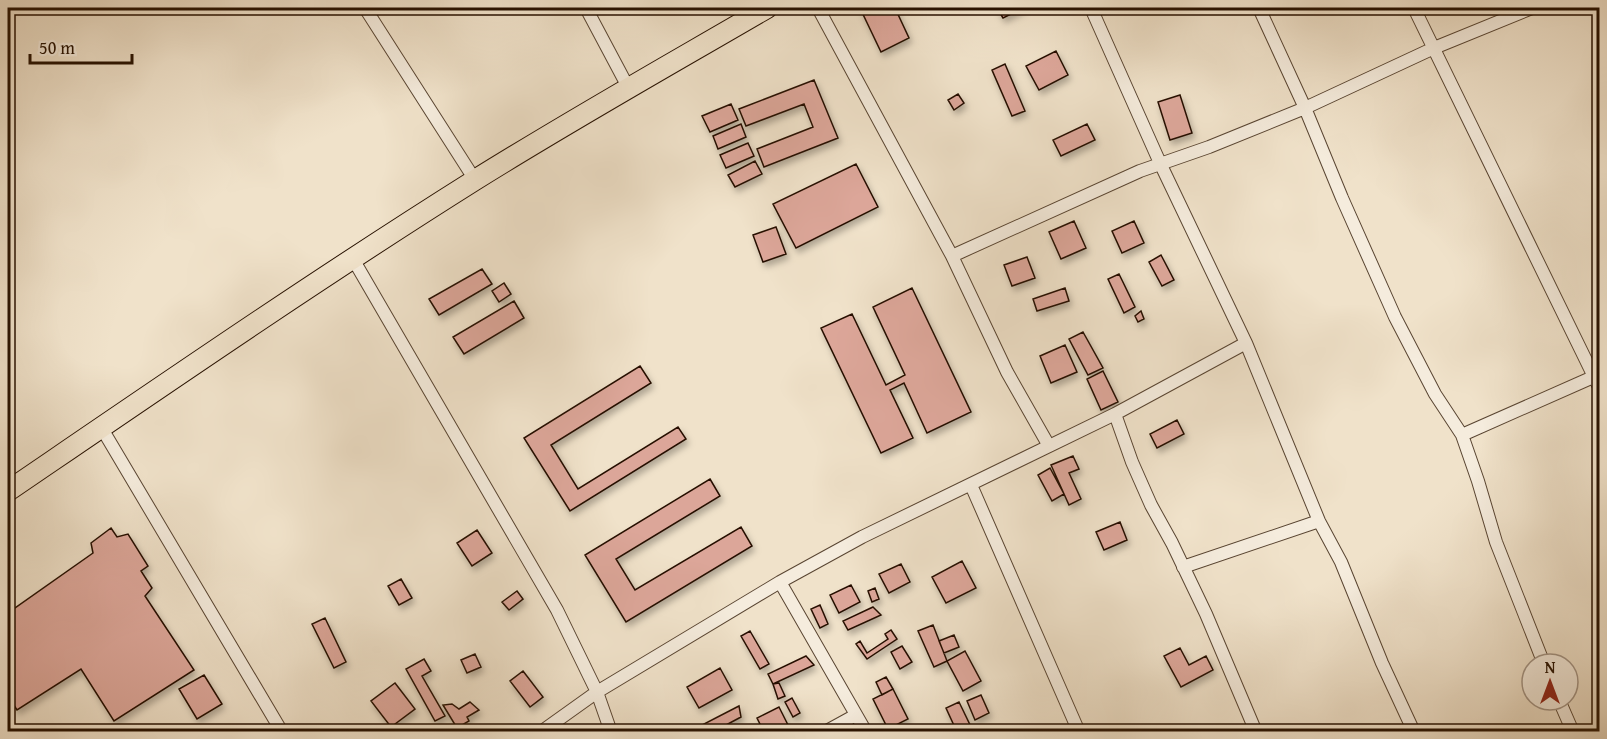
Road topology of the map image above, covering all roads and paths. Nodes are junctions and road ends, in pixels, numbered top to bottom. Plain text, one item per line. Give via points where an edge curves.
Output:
1 (365, 8) edge
2 (586, 8) edge
3 (766, 8) edge
4 (818, 8) edge
5 (1091, 8) edge
6 (1259, 8) edge
7 (1414, 8) edge
8 (1532, 8) edge
9 (1434, 48) junction
10 (628, 87) junction
11 (1305, 108) junction
12 (1161, 163) junction
13 (475, 180) junction
14 (952, 256) junction
15 (353, 259) junction
16 (1246, 343) junction
17 (1597, 375) edge
18 (1599, 389) edge
19 (1115, 414) junction
20 (101, 427) junction
21 (1462, 435) junction
22 (1049, 446) junction
23 (971, 484) junction
24 (8, 491) edge
25 (1319, 521) junction
26 (1182, 567) junction
27 (780, 582) junction
28 (1539, 652) edge
29 (597, 692) junction
30 (1564, 712) edge
31 (856, 715) junction
32 (282, 732) edge
33 (541, 732) edge
34 (611, 732) edge
35 (825, 732) edge
36 (866, 732) edge
37 (1079, 732) edge
38 (1256, 732) edge
39 (1414, 732) edge
40 (1573, 732) edge

1 - 13 street
2 - 10 street
3 - 10 main road
4 - 14 street
5 - 12 street
6 - 11 street
7 - 9 street
8 - 9 street
9 - 11 street
9 - 17 street
10 - 13 main road
11 - 12 street
11 - 21 street via 1395,317 1435,394
12 - 14 street
12 - 16 street
13 - 15 main road
14 - 22 street via 1007,372
15 - 20 main road
15 - 29 street via 556,610
16 - 19 street
16 - 25 street
17 - 18 street
17 - 21 street
19 - 22 street
19 - 26 street via 1137,473
20 - 24 main road
20 - 32 street
21 - 28 street via 1496,542
22 - 23 street
23 - 27 street
23 - 37 street
25 - 26 street
25 - 39 street via 1341,562
26 - 38 street
27 - 29 street
27 - 31 street
29 - 33 street
29 - 34 street
30 - 40 street
31 - 35 street
31 - 36 street

